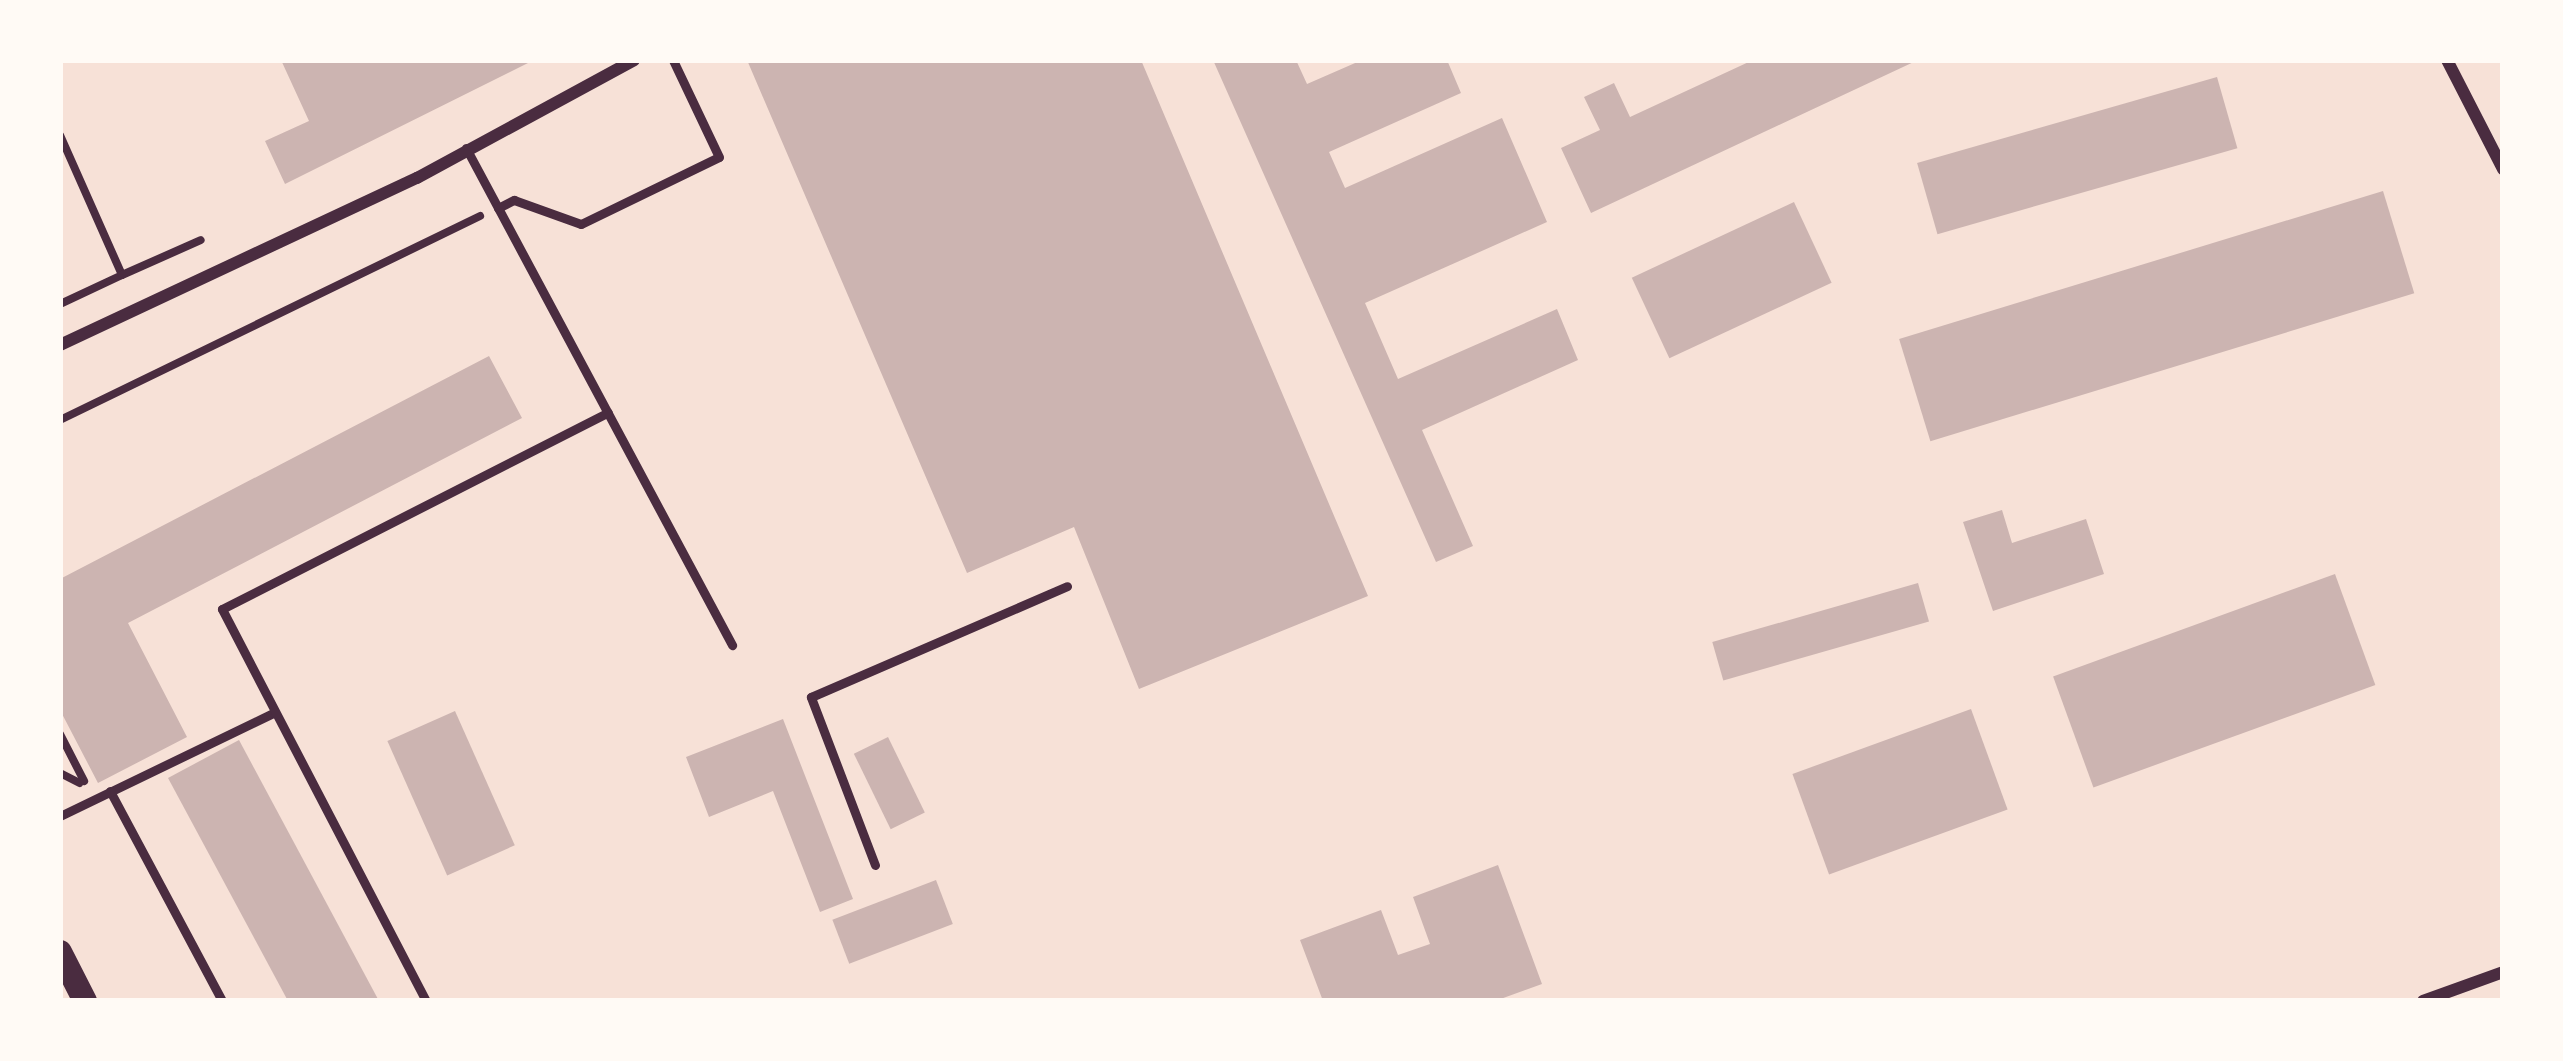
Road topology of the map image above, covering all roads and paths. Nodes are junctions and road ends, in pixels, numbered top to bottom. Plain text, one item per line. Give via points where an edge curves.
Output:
1 (634, 60) edge
2 (673, 60) edge
3 (2447, 60) edge
4 (60, 135) edge
5 (466, 148) junction
6 (2503, 169) edge
7 (497, 208) junction
8 (201, 240) dead end
9 (122, 275) junction
10 (60, 304) edge
11 (60, 345) edge
12 (608, 412) junction
13 (60, 420) edge
14 (1067, 586) dead end
15 (732, 645) dead end
16 (273, 713) junction
17 (60, 734) edge
18 (88, 788) dead end
19 (110, 791) junction
20 (60, 816) edge
21 (875, 865) dead end
22 (60, 952) edge
23 (2503, 972) edge
24 (85, 1001) edge
25 (222, 1001) edge
26 (426, 1001) edge
27 (2423, 1001) edge

1 - 5 street
2 - 7 lane via 719,157 581,224 514,200
3 - 6 street
4 - 9 path
5 - 7 lane
5 - 11 street
7 - 12 lane
7 - 13 path
8 - 9 path
9 - 10 path
12 - 15 lane
12 - 16 lane via 222,609
14 - 21 lane via 811,697
16 - 19 lane
16 - 26 lane
17 - 18 path
19 - 20 lane
19 - 25 lane
22 - 24 main road
23 - 27 street

